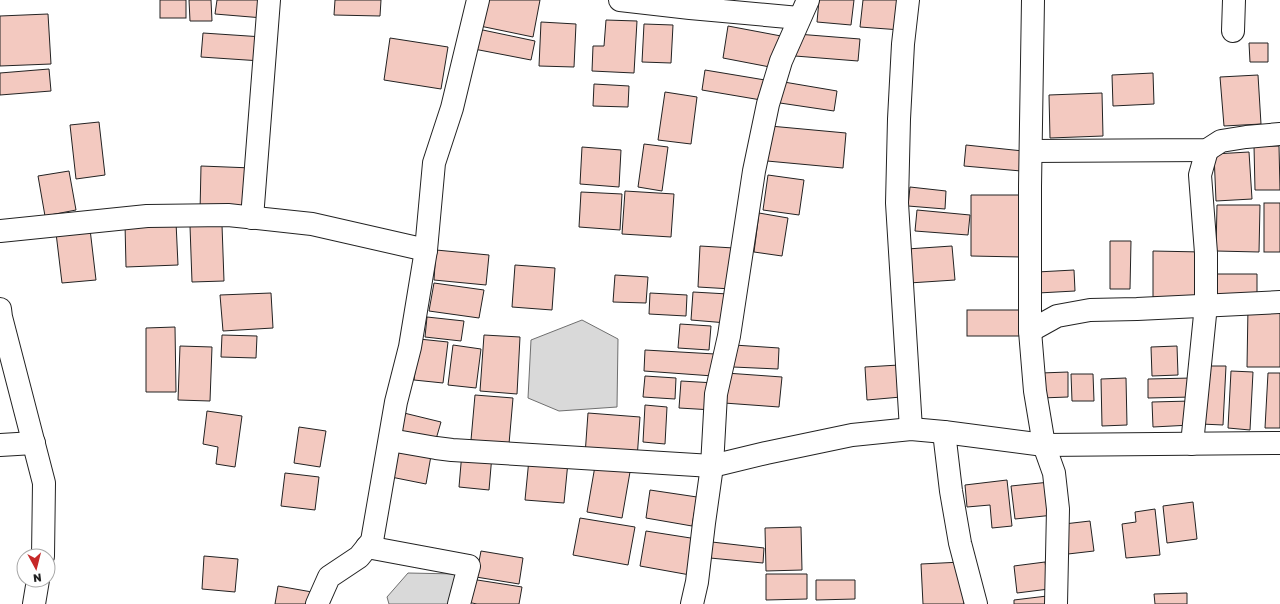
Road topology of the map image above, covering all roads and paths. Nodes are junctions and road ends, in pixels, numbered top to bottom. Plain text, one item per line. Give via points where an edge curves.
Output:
1 (269, 0) edge
2 (478, 0) edge
3 (620, 0) edge
4 (908, 0) edge
5 (1033, 0) edge
6 (1234, 0) edge
7 (804, 9) edge
8 (1232, 31) dead end
9 (1280, 134) edge
10 (1207, 150) junction
11 (1031, 152) junction
12 (252, 218) junction
13 (0, 231) edge
14 (426, 250) junction
15 (1280, 302) edge
16 (1206, 306) junction
17 (0, 309) edge
18 (1030, 330) junction
19 (911, 429) junction
20 (944, 432) junction
21 (390, 440) junction
22 (34, 443) junction
23 (1280, 443) edge
24 (1192, 444) junction
25 (0, 445) edge
26 (1044, 445) junction
27 (712, 466) junction
28 (367, 547) junction
29 (43, 548) edge
30 (37, 588) edge
31 (34, 604) edge
32 (317, 604) edge
33 (459, 604) edge
34 (692, 604) edge
35 (976, 604) edge
36 (1056, 604) edge

1 - 12 street
2 - 14 street via 452,108 434,163
3 - 7 street via 690,8
4 - 19 street via 898,119 897,203
5 - 11 street
6 - 8 street
7 - 27 street via 781,60 768,104 754,172 729,336 716,394
9 - 10 street via 1221,141
10 - 11 street
10 - 16 street via 1200,176 1206,252
11 - 18 street
12 - 13 street via 228,215 148,216
12 - 14 street via 312,224
14 - 21 street via 410,347 396,402
15 - 16 street
16 - 18 street via 1090,310 1057,316
16 - 24 street
17 - 22 street
18 - 26 street via 1035,391
19 - 20 street
19 - 27 street via 852,435
20 - 26 street
20 - 35 street via 960,543
21 - 27 street via 452,450
21 - 28 street via 372,541
22 - 25 street
22 - 29 street via 44,483
23 - 24 street
24 - 26 street
26 - 36 street via 1054,473 1058,509
27 - 34 street
28 - 32 street via 359,557 329,577
28 - 33 street via 469,566
30 - 31 street

